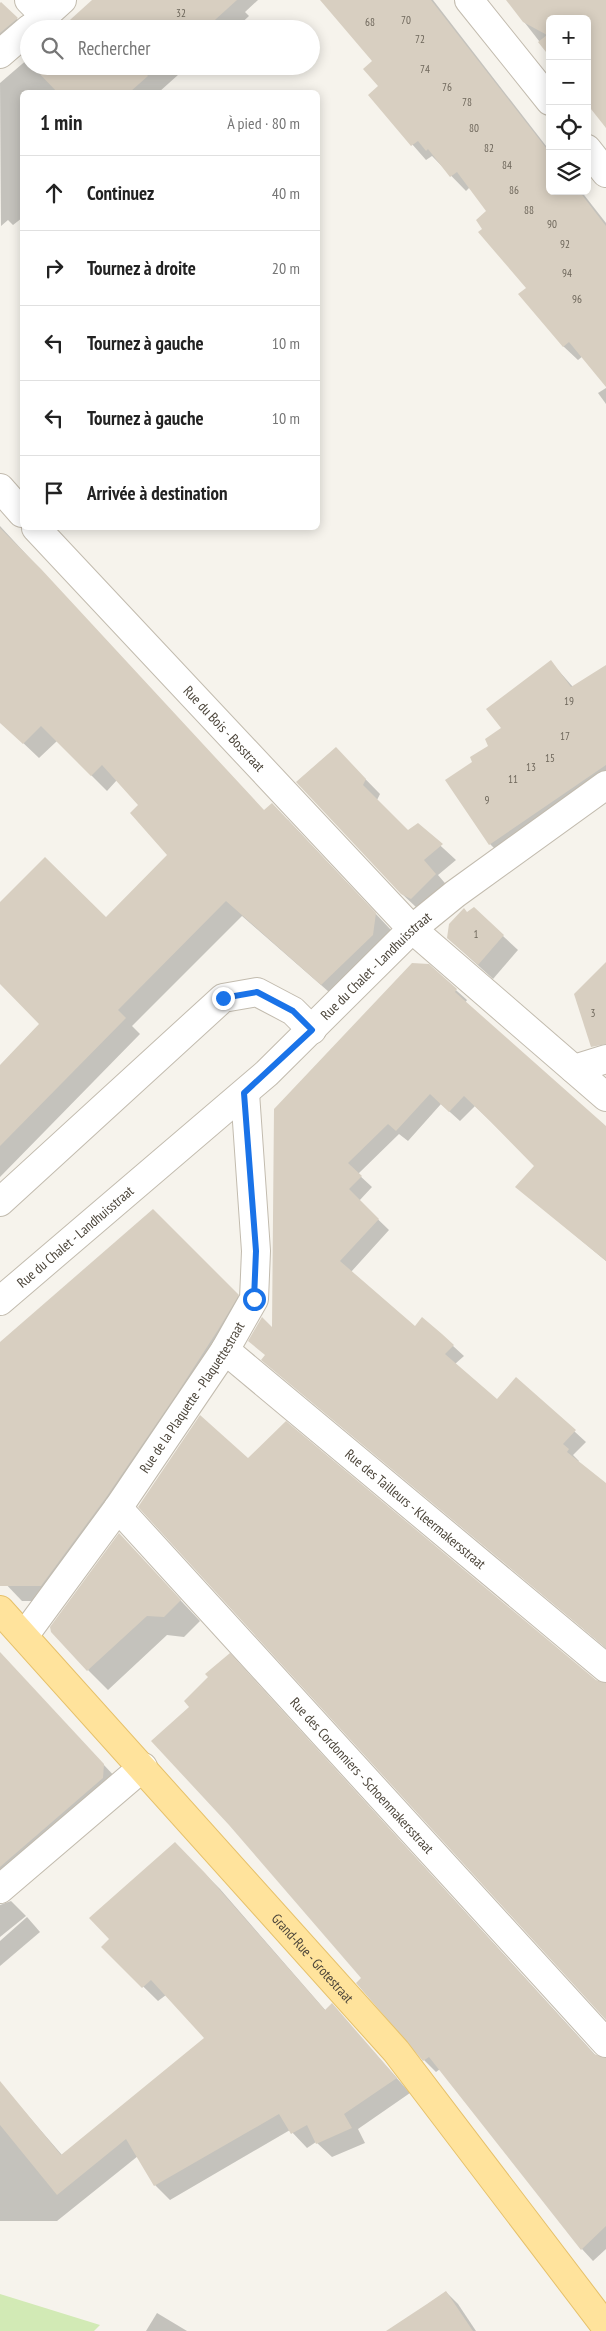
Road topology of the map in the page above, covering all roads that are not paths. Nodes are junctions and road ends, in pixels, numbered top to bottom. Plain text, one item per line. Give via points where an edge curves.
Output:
1 (469, 0) edge
2 (20, 34) edge
3 (0, 54) edge
4 (546, 97) edge
5 (589, 150) edge
6 (606, 172) edge
7 (0, 488) edge
8 (20, 510) edge
9 (38, 530) edge
10 (606, 786) edge
11 (412, 929) junction
12 (312, 1030) junction
13 (606, 1059) edge
14 (574, 1069) junction
15 (244, 1093) junction
16 (606, 1097) edge
17 (0, 1202) edge
18 (0, 1302) edge
19 (225, 1350) junction
20 (118, 1508) junction
21 (0, 1610) edge
22 (24, 1636) junction
23 (606, 1668) edge
24 (143, 1768) junction
25 (0, 1889) edge
26 (606, 2043) edge
27 (605, 2325) edge

1 - 4 street
2 - 3 street
5 - 6 street
7 - 8 street
9 - 11 street, Rue du Bois - Bosstraat
10 - 11 street, Rue du Chalet - Landhuisstraat via 455,894
11 - 12 street, Rue du Chalet - Landhuisstraat
11 - 14 street, Rue du Bois - Bosstraat
12 - 15 street, Rue du Chalet - Landhuisstraat
12 - 17 street via 293,1011 257,992 223,998
13 - 14 street
14 - 16 street, Rue du Bois - Bosstraat
15 - 18 street, Rue du Chalet - Landhuisstraat
15 - 19 street, Rue de la Plaquette - Plaquettestraat via 256,1251 254,1299
19 - 20 street, Rue de la Plaquette - Plaquettestraat
19 - 23 street, Rue des Tailleurs - Kleermakersstraat
20 - 22 street, Rue de la Plaquette - Plaquettestraat
20 - 26 street, Rue des Cordonniers - Schoenmakersstraat
21 - 22 main road, Grand-Rue - Grotestraat
22 - 24 main road, Grand-Rue - Grotestraat
24 - 25 street
24 - 27 main road, Grand-Rue - Grotestraat via 402,2059

